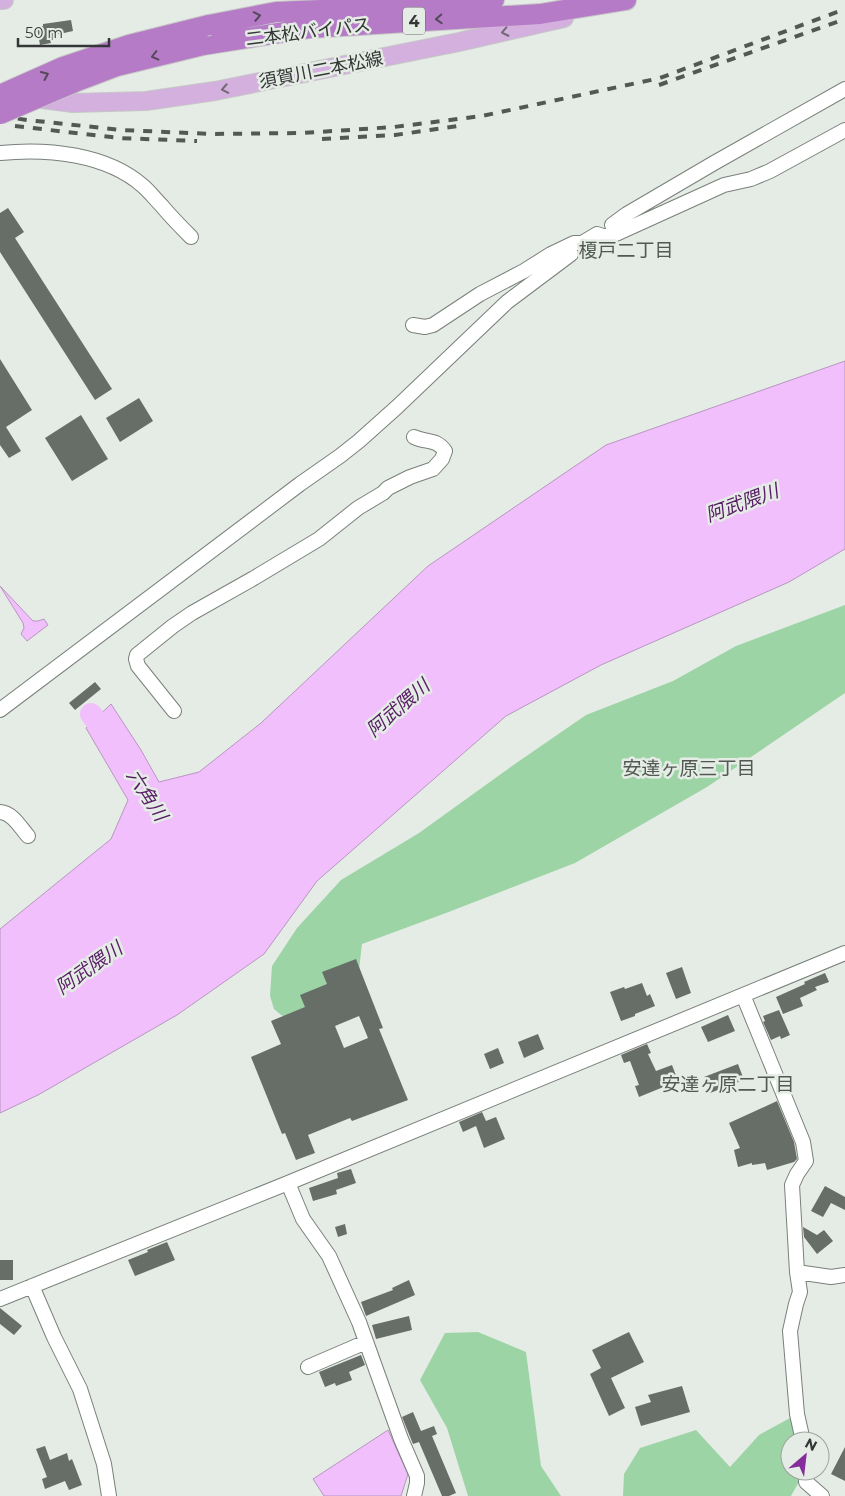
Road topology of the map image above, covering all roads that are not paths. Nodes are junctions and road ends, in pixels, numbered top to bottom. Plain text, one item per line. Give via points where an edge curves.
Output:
1 (494, 0) edge
2 (626, 0) edge
3 (637, 0) edge
4 (845, 89) edge
5 (0, 94) edge
6 (0, 114) edge
7 (845, 130) edge
8 (0, 153) edge
9 (612, 225) dead end
10 (191, 237) dead end
11 (571, 254) dead end
12 (412, 325) dead end
13 (414, 437) dead end
14 (0, 710) edge
15 (174, 711) dead end
16 (0, 812) edge
17 (28, 836) dead end
18 (845, 954) edge
19 (743, 995) junction
20 (288, 1183) junction
21 (797, 1272) junction
22 (845, 1275) edge
23 (32, 1286) junction
24 (0, 1299) edge
25 (366, 1342) junction
26 (308, 1367) dead end
27 (801, 1431) edge
28 (806, 1481) edge
29 (109, 1496) edge
30 (414, 1496) edge
31 (822, 1496) edge

5 -> 1 highway, 二本松バイパス / 4, bridge via 63,67 129,45 276,12
2 -> 6 highway, 二本松バイパス / 4, bridge via 540,14 310,28 203,46 117,66
3 -> 5 main road, 須賀川二本松線 via 449,44 215,91 146,101 73,102
4 - 9 street
7 - 12 street via 770,171 724,185 616,234 597,234 582,243 563,247 433,325
8 - 10 street via 24,150 51,152 111,166 144,186
11 - 14 street via 507,302 397,407 340,456
13 - 15 street via 440,444 445,451 433,469 388,488 319,539 192,613 137,655 138,666
16 - 17 street via 10,815
18 - 19 street
19 - 20 street
19 - 21 street via 806,1152 806,1161 792,1185
20 - 23 street
20 - 25 street via 303,1219 329,1256
21 - 22 street via 831,1277
21 - 27 street via 800,1292 790,1331
23 - 24 street
23 - 29 street via 80,1389 104,1464
25 - 26 street
25 - 30 street via 417,1476
28 - 31 street

